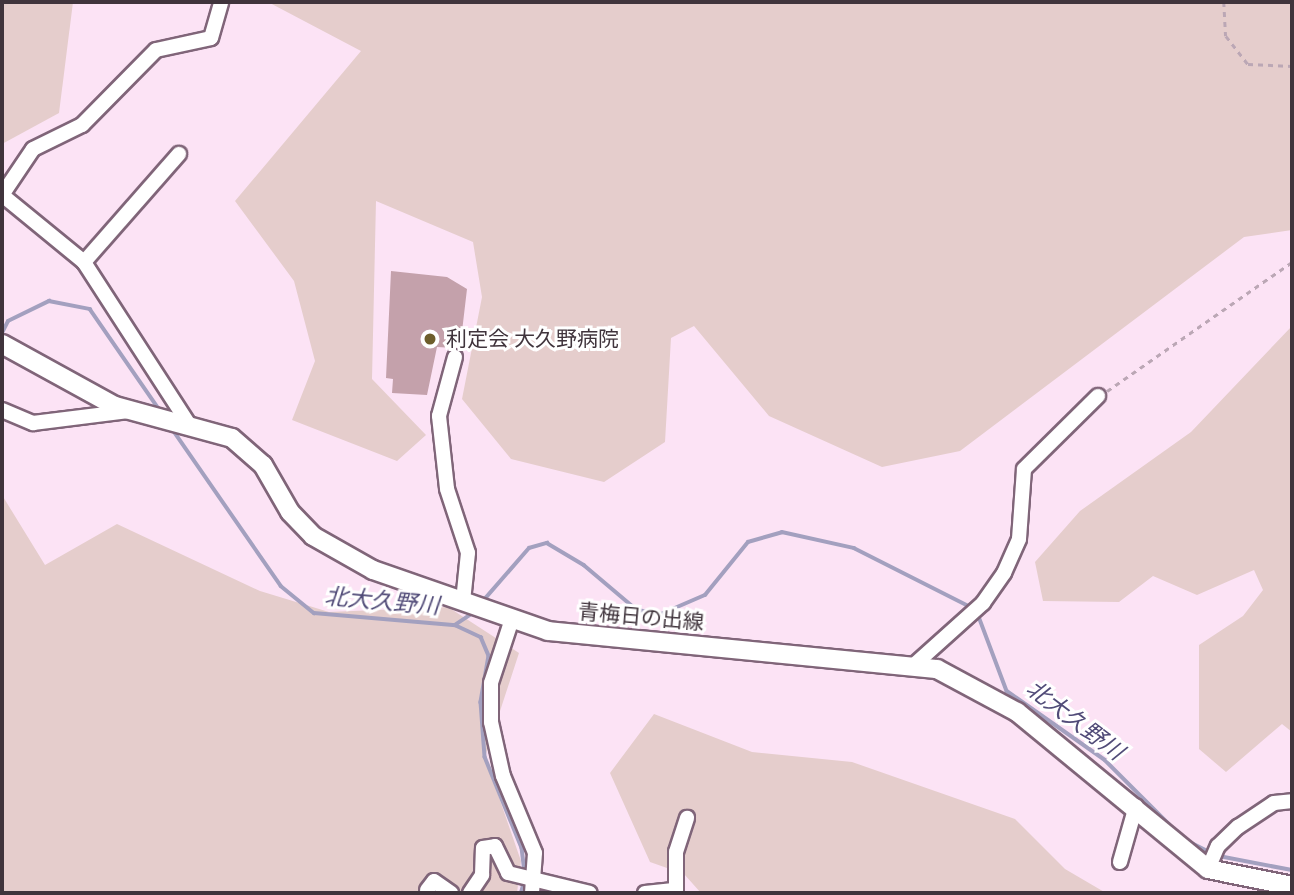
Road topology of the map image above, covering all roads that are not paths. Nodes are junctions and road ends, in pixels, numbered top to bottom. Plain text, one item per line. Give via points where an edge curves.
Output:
1 (221, 2) edge
2 (178, 154) dead end
3 (84, 262) junction
4 (3, 345) edge
5 (455, 357) dead end
6 (1098, 396) road end
7 (2, 410) edge
8 (130, 411) junction
9 (183, 425) junction
10 (475, 605) junction
11 (512, 619) junction
12 (914, 665) junction
13 (1292, 801) edge
14 (1136, 806) junction
15 (688, 818) dead end
16 (1120, 862) dead end
17 (1209, 865) junction
18 (534, 874) junction
19 (1292, 886) edge
20 (427, 890) dead end
21 (675, 891) edge
22 (451, 893) edge
23 (470, 893) edge
24 (532, 893) edge
25 (590, 893) edge
26 (645, 893) edge

1 - 3 street via 211,38 156,50 82,125 33,149 2,195
2 - 3 street
3 - 9 street
4 - 8 main road, 青梅日の出線
5 - 10 street via 439,416 447,489 468,553
6 - 12 street via 1024,469 1019,540 981,605
7 - 8 street via 33,424
8 - 9 main road, 青梅日の出線
9 - 10 main road, 青梅日の出線 via 232,438 250,450 294,517 340,555
10 - 11 main road, 青梅日の出線
11 - 12 main road, 青梅日の出線 via 548,631
11 - 18 street via 491,683 491,722 503,776 535,853
12 - 14 main road, 青梅日の出線 via 987,692
13 - 17 street via 1264,808 1218,846
14 - 16 street
14 - 17 main road, 青梅日の出線
15 - 21 street via 676,852
17 - 19 main road, 青梅日の出線
18 - 23 street via 508,873 495,846 483,848 482,875
18 - 24 street
18 - 25 street
20 - 22 street via 434,881
21 - 26 street

